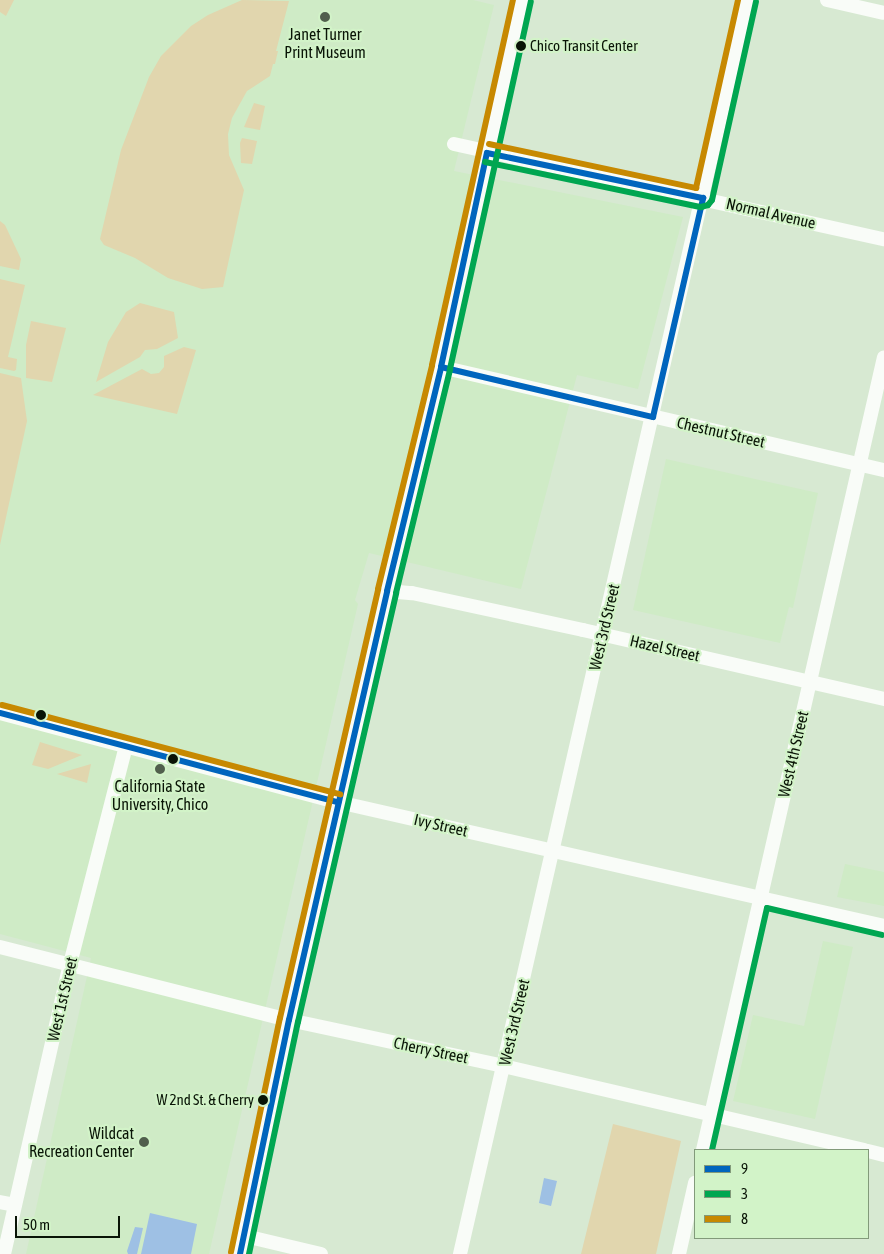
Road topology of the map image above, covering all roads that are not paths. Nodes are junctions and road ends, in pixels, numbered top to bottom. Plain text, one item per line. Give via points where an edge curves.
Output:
1 (522, 0) edge
2 (747, 0) edge
3 (827, 0) edge
4 (884, 13) edge
5 (454, 144) dead end
6 (487, 153) junction
7 (703, 198) junction
8 (884, 238) edge
9 (884, 357) edge
10 (440, 367) junction
11 (652, 417) junction
12 (860, 464) junction
13 (884, 470) edge
14 (387, 591) junction
15 (603, 634) junction
16 (810, 682) junction
17 (884, 699) edge
18 (0, 712) edge
19 (126, 746) junction
20 (338, 802) junction
21 (553, 851) junction
22 (760, 898) junction
23 (884, 926) edge
24 (0, 947) edge
25 (70, 964) junction
26 (289, 1020) junction
27 (503, 1066) junction
28 (711, 1116) junction
29 (703, 1149) edge
30 (860, 1149) edge
31 (869, 1151) edge
32 (884, 1155) edge
33 (694, 1187) edge
34 (0, 1202) edge
35 (15, 1205) junction
36 (245, 1236) junction
37 (4, 1254) edge
38 (240, 1254) edge
39 (321, 1254) edge
40 (460, 1254) edge
41 (679, 1254) edge

1 - 6 street
2 - 7 street, West 3rd Street
3 - 4 street
5 - 6 street, Normal Avenue
6 - 7 street, Normal Avenue
6 - 10 street
7 - 8 street, Normal Avenue
7 - 11 street, West 3rd Street
9 - 12 street, West 4th Street
10 - 11 street, Chestnut Street
10 - 14 street
11 - 12 street, Chestnut Street
11 - 15 street, West 3rd Street
12 - 13 street, Chestnut Street
12 - 16 street, West 4th Street
14 - 15 street, Hazel Street via 412,593
14 - 20 street
15 - 16 street, Hazel Street
15 - 21 street, West 3rd Street
16 - 17 street, Hazel Street
16 - 22 street, West 4th Street
18 - 19 street, Ivy Street
19 - 20 street, Ivy Street
19 - 25 street, West 1st Street
20 - 21 street, Ivy Street
20 - 26 street
21 - 22 street, Ivy Street
21 - 27 street, West 3rd Street
22 - 23 street, Ivy Street
22 - 28 street, West 4th Street
24 - 25 street, Cherry Street
25 - 26 street, Cherry Street
25 - 35 street, West 1st Street
26 - 27 street, Cherry Street
26 - 36 street
27 - 28 street, Cherry Street
27 - 40 street, West 3rd Street
28 - 29 street, West 4th Street
28 - 30 street, Cherry Street
31 - 32 street
33 - 41 street
34 - 35 street
35 - 37 street, West 1st Street
36 - 38 street
36 - 39 street

